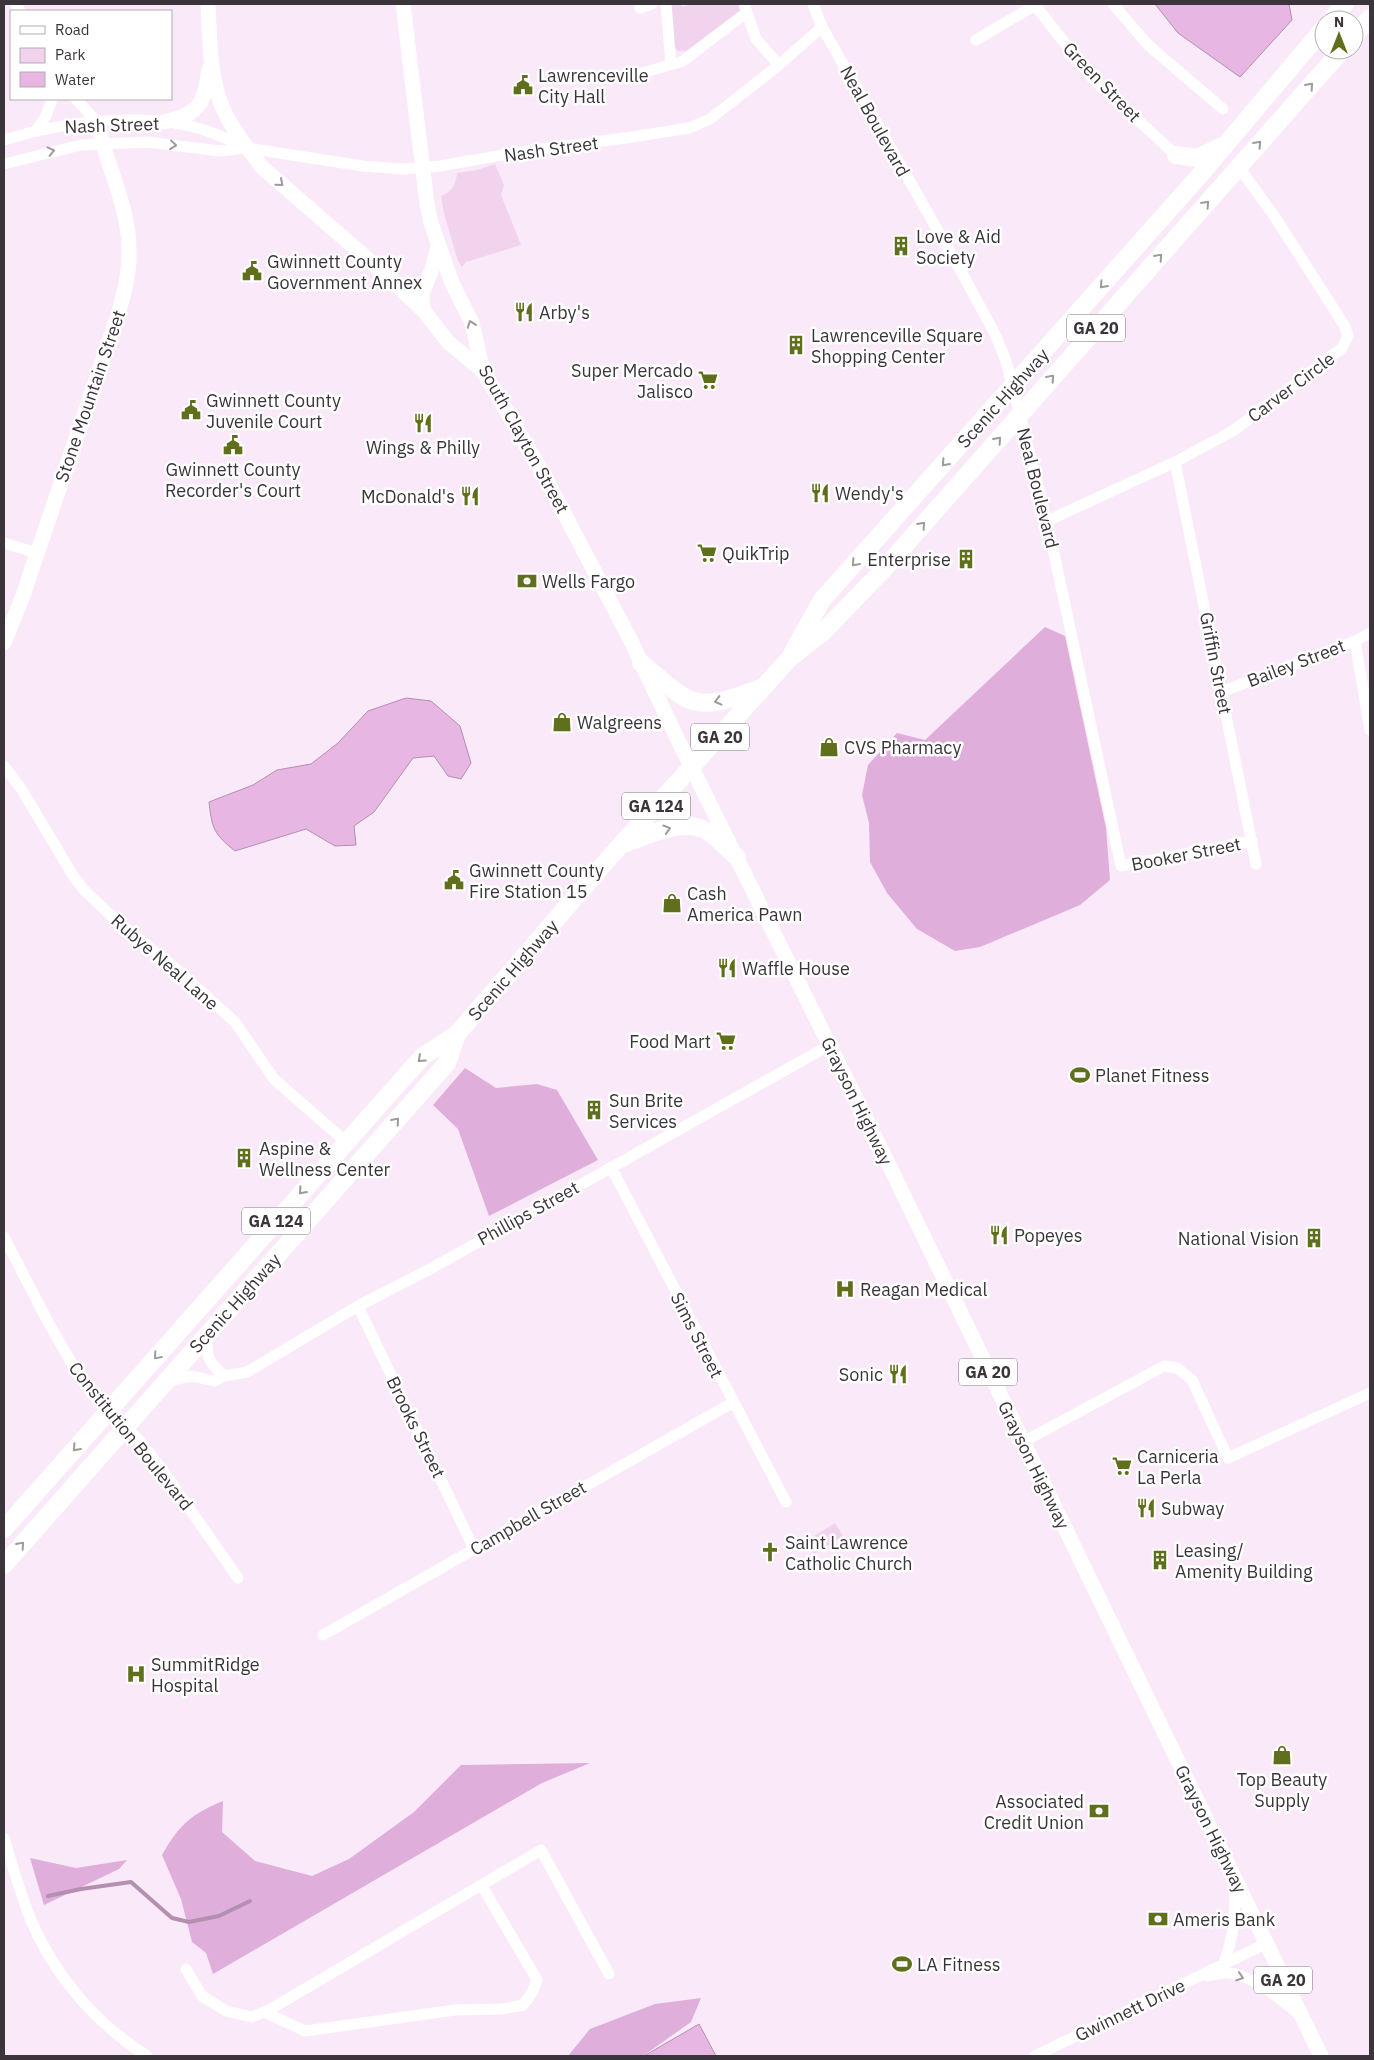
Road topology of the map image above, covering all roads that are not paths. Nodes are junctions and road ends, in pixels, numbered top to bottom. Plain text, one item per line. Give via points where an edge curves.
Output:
1 (208, 4) edge
2 (403, 4) edge
3 (652, 4) edge
4 (666, 4) edge
5 (813, 4) edge
6 (1036, 4) edge
7 (1113, 4) edge
8 (640, 8) dead end
9 (745, 8) edge
10 (822, 27) junction
11 (976, 40) dead end
12 (1314, 40) edge
13 (211, 58) junction
14 (1333, 60) edge
15 (671, 65) junction
16 (779, 65) junction
17 (629, 76) dead end
18 (52, 100) edge
19 (77, 100) edge
20 (1223, 109) dead end
21 (97, 122) junction
22 (164, 122) junction
23 (36, 131) junction
24 (4, 140) edge
25 (102, 144) junction
26 (1227, 144) junction
27 (247, 148) junction
28 (1176, 155) junction
29 (4, 164) edge
30 (1238, 166) junction
31 (422, 168) junction
32 (1186, 192) junction
33 (438, 246) junction
34 (424, 312) junction
35 (483, 371) junction
36 (1012, 388) junction
37 (1020, 416) junction
38 (1175, 462) junction
39 (1047, 521) junction
40 (4, 543) edge
41 (37, 552) junction
42 (1370, 633) edge
43 (1354, 641) junction
44 (4, 643) edge
45 (789, 659) junction
46 (641, 663) junction
47 (764, 687) junction
48 (1221, 692) junction
49 (1370, 730) edge
50 (4, 766) edge
51 (692, 766) junction
52 (1252, 841) junction
53 (620, 846) junction
54 (737, 857) junction
55 (1256, 864) dead end
56 (1121, 866) joint
57 (457, 1034) junction
58 (830, 1045) junction
59 (346, 1142) junction
60 (364, 1157) junction
61 (610, 1167) junction
62 (4, 1237) edge
63 (358, 1306) junction
64 (207, 1334) junction
65 (224, 1376) junction
66 (165, 1382) junction
67 (1370, 1393) edge
68 (732, 1402) junction
69 (108, 1412) junction
70 (124, 1427) junction
71 (1023, 1442) junction
72 (786, 1502) dead end
73 (4, 1529) edge
74 (474, 1549) junction
75 (4, 1565) edge
76 (238, 1578) dead end
77 (323, 1635) dead end
78 (4, 1838) edge
79 (1235, 1879) junction
80 (482, 1886) junction
81 (1265, 1944) junction
82 (1224, 1963) junction
83 (186, 1969) dead end
84 (609, 1974) dead end
85 (1192, 1979) junction
86 (264, 2012) junction
87 (1301, 2015) junction
88 (147, 2056) edge
89 (1035, 2056) edge
90 (1321, 2056) edge

1 - 13 main road
2 - 31 main road, South Clayton Street
3 - 8 street
4 - 15 street
5 - 10 street, Neal Boulevard
6 - 11 street
6 - 28 street, Green Street via 1093,79
7 - 20 street via 1148,45
9 - 15 street via 688,58
9 - 16 street via 756,38
10 - 16 street, Nash Street
10 - 36 street, Neal Boulevard via 995,334
12 - 26 highway, Scenic Highway / GA 20
13 - 22 main road via 206,90 197,109
13 - 27 main road via 226,116
30 -> 14 highway, Scenic Highway / GA 20
15 - 17 street
16 - 31 street, Nash Street via 724,109 689,128
18 - 23 street
19 - 21 street
21 - 22 street, Nash Street
21 - 23 street, Nash Street
21 - 25 main road, Stone Mountain Street
22 - 27 street, Nash Street via 209,132
23 - 24 street, Nash Street
25 -> 27 street, Nash Street via 147,142 220,151
29 -> 25 street, Nash Street via 64,148
25 - 41 main road, Stone Mountain Street via 128,229 128,272 120,307
26 - 28 highway via 1197,158
26 - 32 highway, Scenic Highway / GA 20
27 - 31 street, Nash Street via 363,166
27 -> 34 main road via 263,168
28 - 32 highway via 1185,172
37 -> 30 highway, Scenic Highway / GA 20
30 - 38 street, Carver Circle via 1298,253 1348,336 1342,348 1248,421
31 - 33 main road, South Clayton Street
32 -> 36 highway, Scenic Highway / GA 20
33 - 34 main road via 421,294
35 -> 33 main road, South Clayton Street via 472,323
34 - 35 main road via 448,342
35 - 46 main road, South Clayton Street via 574,531
36 - 37 street, Neal Boulevard
36 -> 45 highway, Scenic Highway / GA 20 via 822,600
37 - 39 street, Neal Boulevard
45 -> 37 highway, Scenic Highway / GA 20 via 849,606
38 - 39 street, Carver Circle
38 - 48 street, Griffin Street
39 - 56 street, Neal Boulevard
40 - 41 street
41 - 44 main road, Stone Mountain Street
42 - 43 street, Bailey Street
43 - 48 street, Bailey Street
43 - 49 street
45 - 47 highway, Scenic Highway / GA 20
47 -> 46 highway via 716,702 698,702 685,697
46 - 51 main road, South Clayton Street
47 - 51 highway, Scenic Highway / GA 20
48 - 52 street, Griffin Street
50 - 59 street, Rubye Neal Lane via 84,890 235,1022 274,1079
51 - 53 highway, Scenic Highway / GA 124
51 - 54 main road, Grayson Highway / GA 20
52 - 55 street, Griffin Street
52 - 56 street, Booker Street
53 -> 54 highway via 663,830 687,826 704,830
53 - 57 highway, Scenic Highway / GA 124
54 - 58 main road, Grayson Highway / GA 20
57 -> 59 highway, Scenic Highway / GA 124 via 422,1057
60 -> 57 highway, Scenic Highway / GA 124 via 447,1063
58 - 61 street, Phillips Street
58 - 71 main road, Grayson Highway / GA 20
59 - 60 highway
59 -> 69 highway, Scenic Highway / GA 124
60 - 64 highway, Scenic Highway / GA 124
61 - 63 street, Phillips Street
61 - 68 street, Sims Street
62 - 69 street, Constitution Boulevard via 62,1348
63 - 65 street, Phillips Street via 247,1372
63 - 74 street, Brooks Street
64 - 65 street via 206,1353
64 - 66 highway, Scenic Highway / GA 124
65 - 66 street, Phillips Street via 214,1381 192,1376
66 - 70 highway, Scenic Highway / GA 124
67 - 71 street via 1228,1458 1192,1380 1177,1368 1164,1366
68 - 72 street, Sims Street
68 - 74 street, Campbell Street
69 - 70 street, Constitution Boulevard
69 -> 73 highway, Scenic Highway / GA 124
75 -> 70 highway, Scenic Highway / GA 124
70 - 76 street, Constitution Boulevard via 161,1468
71 - 79 main road, Grayson Highway / GA 20
74 - 77 street, Campbell Street
78 - 88 street via 30,1918 59,1971 96,2017
79 - 81 main road, Grayson Highway / GA 20
79 - 82 street via 1235,1924
80 - 84 street via 541,1850
80 - 86 street
80 - 86 street via 537,1980 523,2005 454,2010 305,2032
81 - 82 street, Gwinnett Drive
81 - 87 main road, Grayson Highway / GA 20
82 - 85 street, Gwinnett Drive
83 - 86 street via 202,1996 226,2010 252,2017
85 -> 87 street via 1227,1973 1244,1977 1268,1989
85 - 89 street, Gwinnett Drive
87 - 90 main road, Grayson Highway / GA 20

